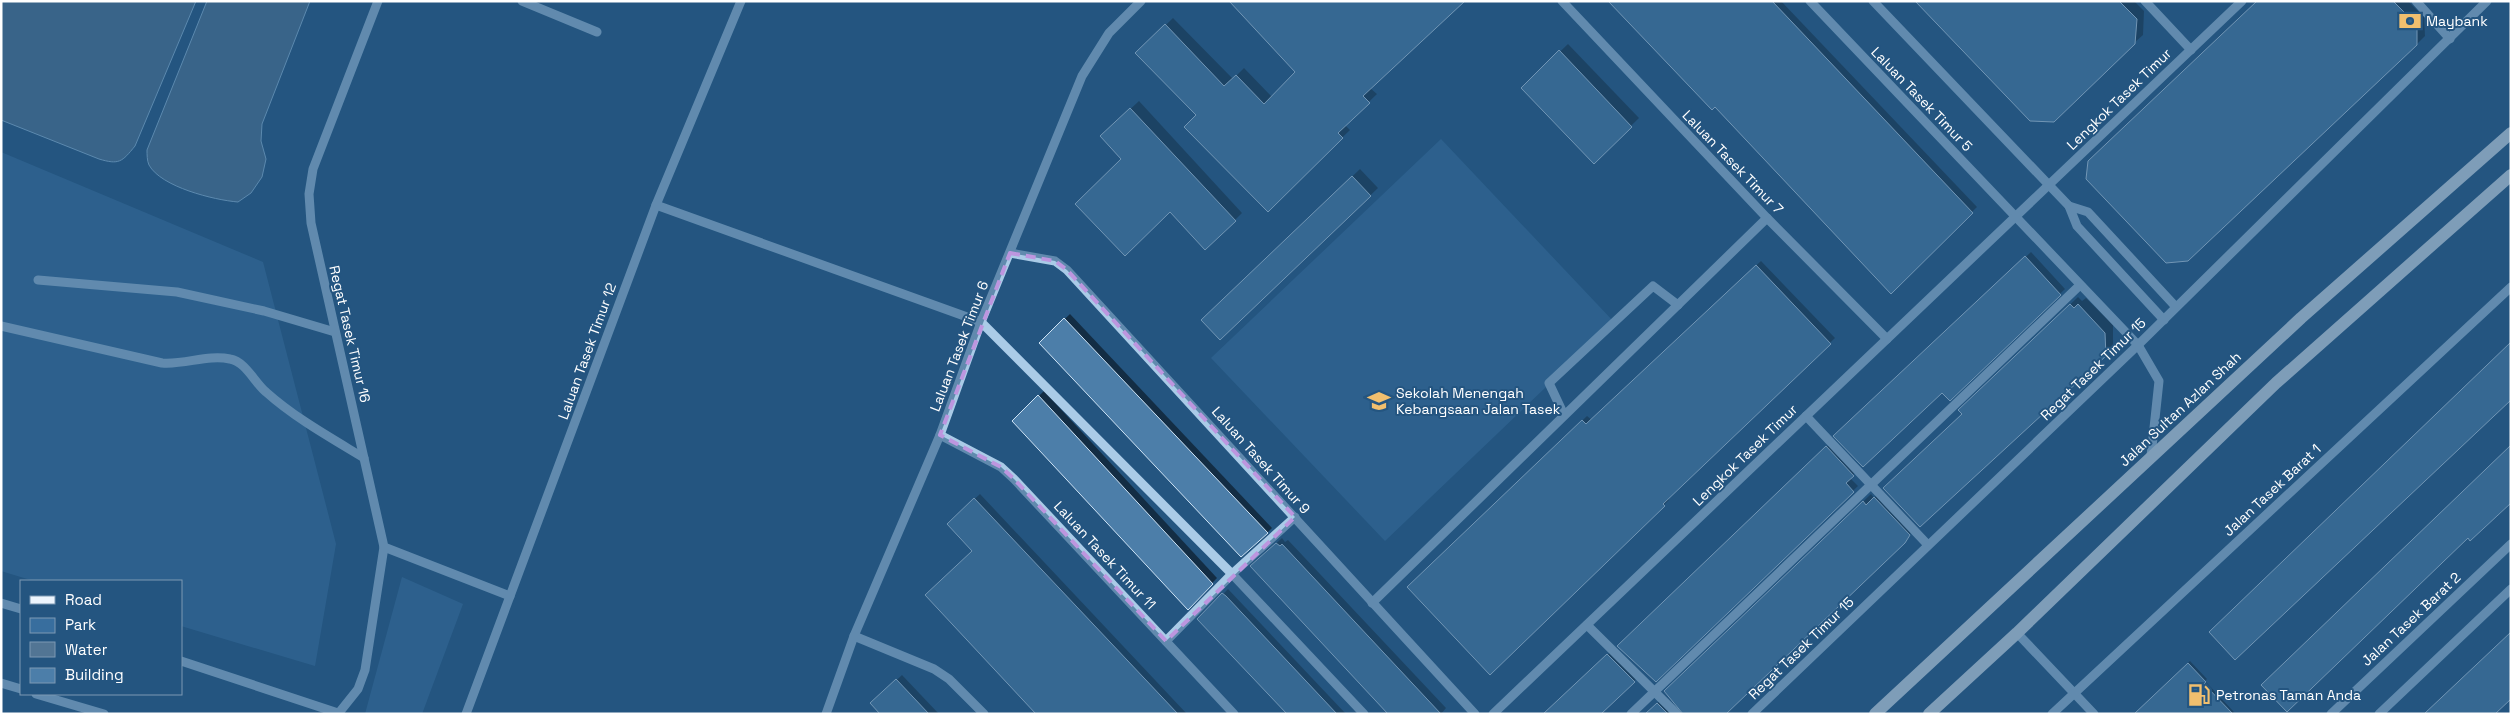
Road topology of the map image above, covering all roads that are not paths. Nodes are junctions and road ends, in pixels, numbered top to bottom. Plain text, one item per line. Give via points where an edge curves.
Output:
1 (378, 1) edge
2 (522, 1) edge
3 (741, 1) edge
4 (1141, 1) edge
5 (1562, 1) edge
6 (1810, 1) edge
7 (1872, 1) edge
8 (2145, 1) edge
9 (2242, 1) edge
10 (2416, 1) edge
11 (2486, 1) edge
12 (597, 32) dead end
13 (2450, 39) junction
14 (2191, 50) junction
15 (2511, 133) edge
16 (2511, 175) edge
17 (2049, 185) junction
18 (656, 205) junction
19 (2069, 206) junction
20 (2015, 216) junction
21 (1767, 218) junction
22 (1010, 253) junction
23 (38, 280) dead end
24 (2079, 286) junction
25 (2511, 287) edge
26 (1678, 305) junction
27 (2176, 308) junction
28 (2164, 320) junction
29 (981, 322) junction
30 (1, 326) edge
31 (335, 332) junction
32 (1887, 339) junction
33 (2138, 345) junction
34 (1564, 415) junction
35 (1806, 416) junction
36 (940, 435) junction
37 (2151, 456) junction
38 (364, 458) junction
39 (1871, 485) junction
40 (1295, 517) junction
41 (2511, 544) edge
42 (1928, 545) junction
43 (384, 547) junction
44 (1232, 574) junction
45 (2511, 589) edge
46 (510, 596) junction
47 (1, 603) edge
48 (1372, 603) junction
49 (20, 609) edge
50 (1586, 625) junction
51 (2017, 633) junction
52 (854, 636) junction
53 (1166, 641) junction
54 (182, 662) edge
55 (1, 684) edge
56 (20, 689) edge
57 (1655, 691) junction
58 (2074, 693) junction
59 (39, 695) edge
60 (338, 713) edge
61 (104, 714) edge
62 (466, 714) edge
63 (826, 714) edge
64 (984, 714) edge
65 (1234, 714) edge
66 (1364, 714) edge
67 (1475, 714) edge
68 (1493, 714) edge
69 (1631, 714) edge
70 (1677, 714) edge
71 (1752, 714) edge
72 (1875, 714) edge
73 (1929, 714) edge
74 (2052, 714) edge
75 (2094, 714) edge
76 (2331, 714) edge
77 (2379, 714) edge

1 - 31 street, Regat Tasek Timur 16 via 313,168 309,194 311,223
2 - 12 street
3 - 18 street, Laluan Tasek Timur 12
4 - 22 street, Laluan Tasek Timur 6 via 1109,33 1082,76
5 - 21 street, Laluan Tasek Timur 7
6 - 20 street, Laluan Tasek Timur 5
7 - 17 street
8 - 14 street
9 - 14 street, Lengkok Tasek Timur
10 - 13 street
11 - 13 street, Regat Tasek Timur 15
13 - 27 street, Regat Tasek Timur 15
14 - 17 street, Lengkok Tasek Timur
15 - 37 main road, Jalan Sultan Azlan Shah via 2300,318
16 - 51 main road via 2276,383
17 - 19 street
17 - 20 street, Lengkok Tasek Timur
18 - 29 street
18 - 46 street, Laluan Tasek Timur 12
19 - 27 street via 2088,212
19 - 28 street via 2078,226
20 - 24 street
20 - 32 street, Lengkok Tasek Timur
21 - 26 street
21 - 32 street, Laluan Tasek Timur 7
22 - 29 street, Laluan Tasek Timur 6
22 - 40 street, Laluan Tasek Timur 9 via 1056,262 1067,270
23 - 31 street via 177,292 264,311
24 - 33 street
24 - 39 street
25 - 58 street, Jalan Tasek Barat 1
26 - 34 street
26 - 34 street via 1653,286 1549,383
27 - 28 street, Regat Tasek Timur 15
28 - 33 street, Regat Tasek Timur 15
29 - 36 street, Laluan Tasek Timur 6
29 - 44 street
30 - 38 street via 162,362 231,359 245,367 274,399
31 - 38 street, Regat Tasek Timur 16
32 - 35 street, Lengkok Tasek Timur
33 - 37 street via 2159,382
33 - 42 street, Regat Tasek Timur 15
34 - 48 street
35 - 39 street
35 - 50 street, Lengkok Tasek Timur
36 - 52 street, Laluan Tasek Timur 6
36 - 53 street, Laluan Tasek Timur 11 via 1001,467
37 - 72 main road, Jalan Sultan Azlan Shah
38 - 43 street, Regat Tasek Timur 16
39 - 42 street
39 - 57 street
40 - 44 street
40 - 48 street, Laluan Tasek Timur 9
41 - 76 street, Jalan Tasek Barat 2
42 - 71 street, Regat Tasek Timur 15
43 - 46 street
43 - 60 street via 365,670 358,689
44 - 53 street
44 - 66 street
45 - 77 street
46 - 62 street, Laluan Tasek Timur 12
47 - 49 street
48 - 67 street, Laluan Tasek Timur 9
50 - 57 street
50 - 68 street, Lengkok Tasek Timur
51 - 58 street
51 - 73 main road
52 - 63 street, Laluan Tasek Timur 6
52 - 64 street via 934,669 949,679
53 - 65 street, Laluan Tasek Timur 11
54 - 60 street
55 - 56 street
57 - 69 street
57 - 70 street
58 - 74 street, Jalan Tasek Barat 1
58 - 75 street
59 - 61 street

